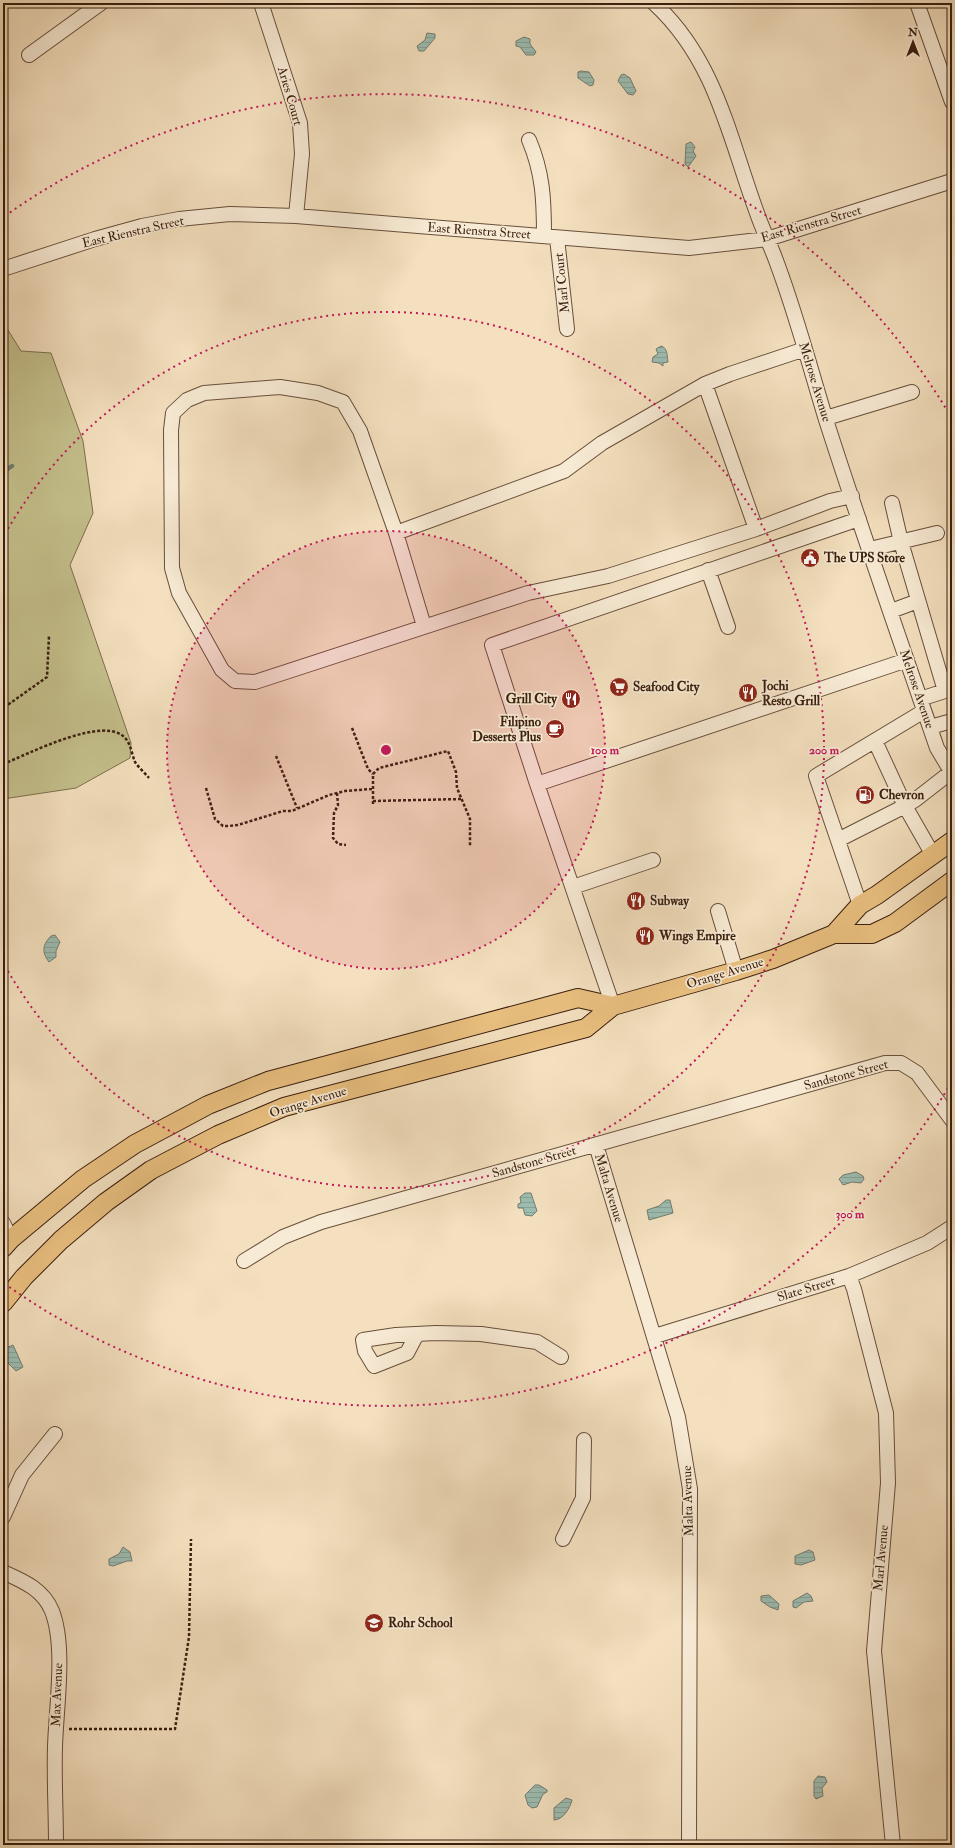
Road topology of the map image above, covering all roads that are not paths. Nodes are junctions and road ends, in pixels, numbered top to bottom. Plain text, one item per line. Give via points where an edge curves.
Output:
1 (101, 3) edge
2 (261, 3) edge
3 (654, 3) edge
4 (917, 3) edge
5 (29, 55) dead end
6 (952, 102) edge
7 (529, 140) dead end
8 (952, 181) edge
9 (296, 216) junction
10 (550, 237) junction
11 (767, 239) junction
12 (3, 268) edge
13 (567, 329) dead end
14 (805, 349) junction
15 (705, 384) junction
16 (912, 392) dead end
17 (826, 418) junction
18 (852, 496) junction
19 (892, 503) dead end
20 (859, 519) junction
21 (756, 529) junction
22 (396, 533) junction
23 (937, 533) dead end
24 (901, 542) junction
25 (870, 549) junction
26 (708, 570) junction
27 (918, 601) junction
28 (891, 610) junction
29 (424, 626) junction
30 (728, 627) dead end
31 (907, 660) junction
32 (949, 691) edge
33 (922, 705) junction
34 (952, 721) edge
35 (930, 727) junction
36 (875, 741) junction
37 (952, 773) edge
38 (537, 784) junction
39 (904, 806) junction
40 (838, 840) junction
41 (952, 841) edge
42 (933, 855) junction
43 (653, 860) dead end
44 (952, 881) edge
45 (573, 887) junction
46 (860, 905) junction
47 (718, 911) dead end
48 (834, 934) junction
49 (736, 971) junction
50 (613, 1006) junction
51 (406, 1044) junction
52 (415, 1073) junction
53 (952, 1120) edge
54 (596, 1145) junction
55 (3, 1223) edge
56 (952, 1227) edge
57 (7, 1243) edge
58 (244, 1261) dead end
59 (849, 1276) junction
60 (3, 1303) edge
61 (417, 1334) dead end
62 (655, 1336) junction
63 (561, 1357) dead end
64 (55, 1434) dead end
65 (584, 1440) dead end
66 (3, 1517) edge
67 (563, 1539) dead end
68 (3, 1572) edge
69 (56, 1845) edge
70 (689, 1845) edge
71 (893, 1845) edge

1 - 5 street
2 - 9 street, Aries Court via 300,123 302,154
3 - 11 street, Melrose Avenue via 672,20 690,44 709,80
4 - 6 street
7 - 10 street, Marl Court via 540,171
8 - 11 street, East Rienstra Street
9 - 10 street, East Rienstra Street
9 - 12 street, East Rienstra Street via 230,214 179,219 95,239
10 - 11 street, East Rienstra Street via 689,248
10 - 13 street, Marl Court
11 - 14 street, Melrose Avenue
14 - 15 street
14 - 17 street, Melrose Avenue
15 - 21 street
15 - 22 street via 602,443 564,470
16 - 17 street
17 - 18 street, Melrose Avenue
18 - 20 street, Melrose Avenue
18 - 21 street via 830,501
19 - 24 street
20 - 25 street, Melrose Avenue
20 - 26 street
21 - 29 street via 608,576 528,593
22 - 29 street
22 - 29 street via 360,432 343,402 318,393 280,387 204,393 187,400 173,413 172,568 179,593 222,670 235,681 255,682
23 - 24 street
24 - 25 street
24 - 27 street
25 - 28 street, Melrose Avenue
26 - 30 street
26 - 38 street via 492,646
27 - 28 street
27 - 32 street
28 - 31 street, Melrose Avenue
31 - 33 street, Melrose Avenue
31 - 38 street
32 - 33 street
33 - 35 street, Melrose Avenue
33 - 36 street
34 - 35 street
35 - 37 street, Melrose Avenue via 937,748
36 - 39 street
36 - 40 street via 816,776
37 - 39 street
38 - 45 street
39 - 40 street
39 - 42 street
40 - 46 street
41 - 42 main road, Orange Avenue
42 - 46 main road, Orange Avenue
43 - 45 street
44 - 48 main road, Orange Avenue via 895,923 872,934
45 - 50 street
46 - 48 main road, Orange Avenue
47 - 49 street
48 - 49 main road, Orange Avenue
49 - 50 main road, Orange Avenue
50 - 51 main road, Orange Avenue via 578,998
50 - 52 main road, Orange Avenue via 586,1028
51 - 52 main road
51 - 57 main road, Orange Avenue via 268,1081 208,1105 136,1144 82,1179
52 - 60 main road, Orange Avenue via 284,1107 218,1135 151,1170 106,1202 61,1240 24,1277
53 - 54 street, Sandstone Street via 917,1073 901,1063 885,1063
54 - 58 street, Sandstone Street via 321,1222 283,1237
54 - 62 street, Malta Avenue
55 - 57 street
56 - 59 street, Slate Street via 927,1243
59 - 62 street, Slate Street
59 - 71 street, Marl Avenue via 886,1413 888,1483 874,1651
61 - 63 street via 481,1334 537,1342
62 - 70 street, Malta Avenue via 678,1417 690,1489
64 - 66 street via 22,1475
65 - 67 street via 583,1498
68 - 69 street, Max Avenue via 38,1590 51,1610 57,1638 59,1695 56,1729

